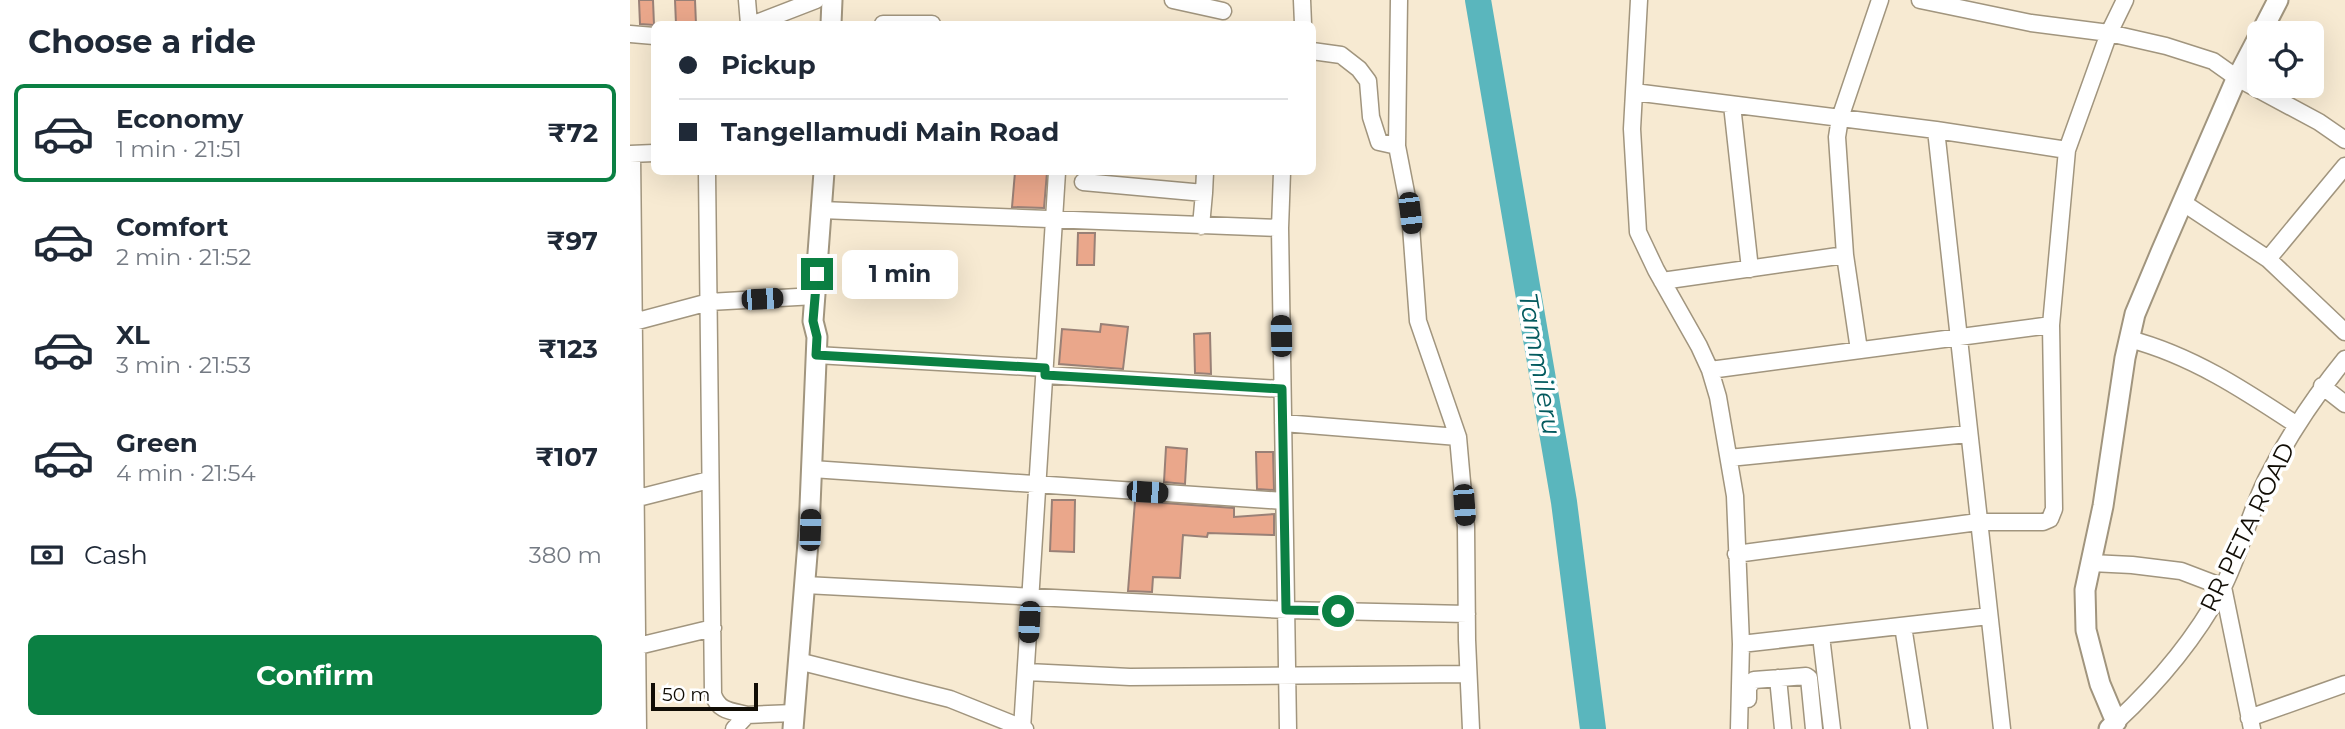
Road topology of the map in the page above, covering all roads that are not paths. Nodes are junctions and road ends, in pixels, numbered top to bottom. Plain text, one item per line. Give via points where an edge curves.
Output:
1 (747, 0) edge
2 (816, 0) edge
3 (832, 0) edge
4 (1173, 0) edge
5 (1302, 0) edge
6 (1399, 0) edge
7 (1639, 0) edge
8 (1880, 0) edge
9 (1920, 0) edge
10 (2124, 0) edge
11 (2278, 0) edge
12 (1223, 12) edge
13 (751, 21) edge
14 (760, 21) edge
15 (831, 21) edge
16 (1303, 21) edge
17 (2267, 21) edge
18 (2109, 33) junction
19 (630, 34) edge
20 (651, 36) edge
21 (1316, 52) edge
22 (2247, 59) edge
23 (2237, 78) junction
24 (1633, 92) junction
25 (1732, 104) junction
26 (1840, 118) junction
27 (1936, 130) junction
28 (2345, 140) edge
29 (1397, 146) junction
30 (2067, 150) junction
31 (651, 153) edge
32 (631, 154) edge
33 (2345, 166) edge
34 (707, 175) edge
35 (824, 175) edge
36 (1057, 175) edge
37 (1205, 175) edge
38 (1282, 175) edge
39 (1083, 182) dead end
40 (1205, 193) junction
41 (2182, 202) junction
42 (821, 210) junction
43 (1054, 220) junction
44 (1201, 226) junction
45 (1280, 228) junction
46 (1845, 255) junction
47 (2268, 258) junction
48 (1750, 269) junction
49 (1662, 281) junction
50 (815, 296) junction
51 (709, 302) junction
52 (632, 323) edge
53 (2051, 325) junction
54 (2345, 332) edge
55 (1957, 337) junction
56 (2129, 339) junction
57 (1859, 350) junction
58 (816, 355) junction
59 (2345, 359) edge
60 (1710, 370) junction
61 (1045, 371) junction
62 (2322, 387) junction
63 (1282, 389) junction
64 (2345, 404) edge
65 (1283, 423) junction
66 (2297, 425) junction
67 (1968, 434) junction
68 (1458, 437) junction
69 (1729, 458) junction
70 (812, 470) junction
71 (709, 480) junction
72 (1038, 485) junction
73 (633, 499) edge
74 (1284, 501) junction
75 (1978, 522) junction
76 (1737, 554) junction
77 (2091, 563) junction
78 (805, 585) junction
79 (2223, 587) junction
80 (1030, 597) junction
81 (1286, 610) junction
82 (1466, 614) junction
83 (1989, 615) junction
84 (1903, 626) junction
85 (713, 628) junction
86 (1821, 636) junction
87 (1741, 644) junction
88 (635, 647) edge
89 (799, 661) junction
90 (1027, 672) junction
91 (1287, 674) junction
92 (1468, 674) junction
93 (1778, 677) junction
94 (2345, 684) edge
95 (747, 715) junction
96 (793, 721) edge
97 (2250, 724) edge
98 (2113, 726) edge
99 (638, 729) edge
100 (734, 729) edge
101 (1023, 729) edge
102 (1288, 729) edge
103 (1471, 729) edge
104 (1739, 729) edge
105 (1746, 729) edge
106 (1783, 729) edge
107 (1814, 729) edge
108 (1832, 729) edge
109 (1919, 729) edge
110 (2001, 729) edge

1 - 13 street
2 - 14 street
3 - 15 main road
4 - 12 street
5 - 16 street
6 - 29 street
7 - 24 street
8 - 26 street
9 - 18 street via 2031,23
10 - 18 street
11 - 17 main road
18 - 23 street via 2213,61
18 - 30 street
19 - 20 street
21 - 29 street via 1340,55 1359,69 1368,81 1379,142
22 - 23 main road
23 - 28 street
23 - 41 main road
24 - 25 street
24 - 49 street via 1638,232
25 - 26 street
25 - 48 street
26 - 27 street
26 - 46 street via 1836,137
27 - 30 street
27 - 55 street
29 - 68 street via 1410,213 1418,321
30 - 53 street
31 - 32 street
32 - 52 street
33 - 47 street
34 - 51 street
35 - 42 main road
36 - 43 street
37 - 40 street
38 - 45 street
39 - 40 street
40 - 44 street
41 - 47 street
41 - 56 main road
42 - 43 street
42 - 50 main road
43 - 44 street
43 - 61 street
44 - 45 street
45 - 63 street
46 - 48 street
46 - 57 street
47 - 54 street
48 - 49 street
49 - 60 street
50 - 51 street
50 - 58 main road
51 - 52 street
51 - 71 street
52 - 73 street
53 - 55 street
53 - 75 street via 2054,509 2043,522
55 - 57 street
55 - 67 street
56 - 66 street via 2210,370
56 - 77 main road
57 - 60 street
58 - 61 street
58 - 70 main road
59 - 62 street, RR PETA ROAD
60 - 69 street
61 - 63 street
61 - 72 street
62 - 64 street
62 - 66 street, RR PETA ROAD
63 - 65 street
65 - 68 street
65 - 74 street
66 - 79 street, RR PETA ROAD via 2266,480
67 - 69 street
67 - 75 street
68 - 82 street via 1466,527
69 - 76 street
70 - 72 street
70 - 78 main road
71 - 73 street
71 - 85 street
72 - 74 street
72 - 80 street
73 - 88 street
74 - 81 street
75 - 76 street
75 - 83 street
76 - 87 street
77 - 79 street via 2180,571
77 - 98 main road via 2085,590 2087,630
78 - 80 street
78 - 89 main road
79 - 97 street
79 - 98 street, RR PETA ROAD via 2181,652
80 - 81 street
80 - 90 street
81 - 82 street
81 - 91 street
82 - 92 street
83 - 84 street
83 - 110 street
84 - 86 street
84 - 109 street
85 - 88 street
85 - 95 street via 716,704
86 - 87 street
86 - 108 street
87 - 104 street
88 - 99 street
89 - 96 main road
89 - 101 street via 950,699
90 - 91 street via 1130,677
90 - 101 street
91 - 92 street
91 - 102 street
92 - 103 street
93 - 105 street via 1751,682
93 - 106 street
93 - 107 street via 1808,678
94 - 97 street
95 - 96 street
95 - 100 street

